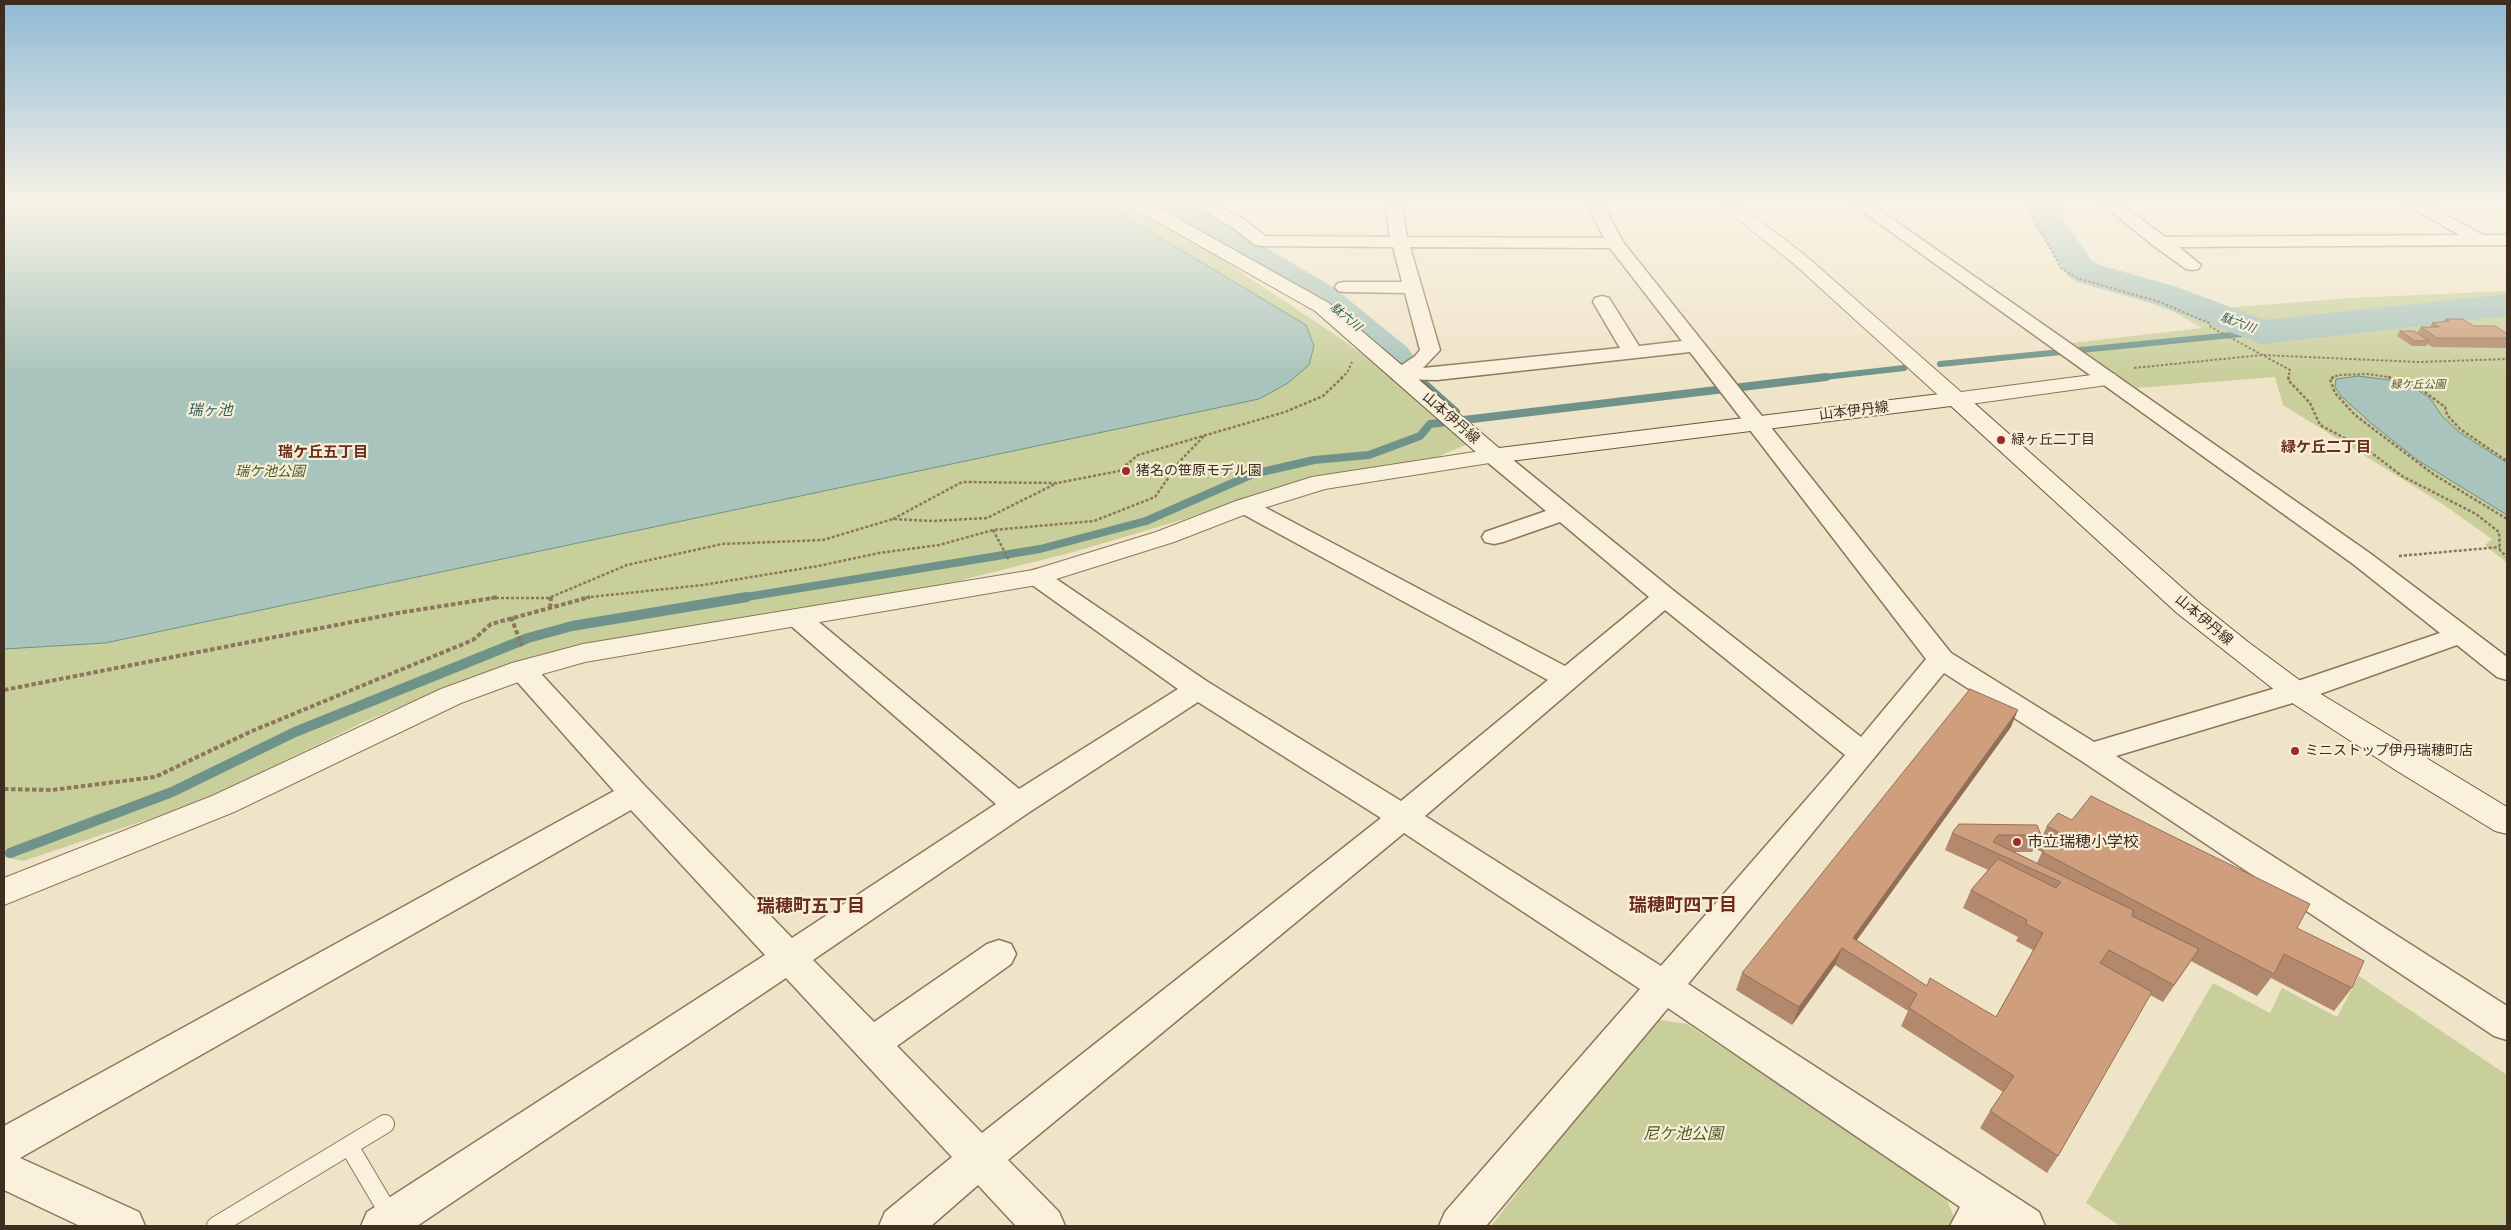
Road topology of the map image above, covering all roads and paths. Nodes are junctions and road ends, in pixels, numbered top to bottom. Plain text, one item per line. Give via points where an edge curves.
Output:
1 (1241, 261) edge
2 (1405, 261) edge
3 (1630, 261) edge
4 (1801, 261) edge
5 (1941, 261) edge
6 (2057, 261) edge
7 (2187, 261) edge
8 (2192, 265) dead end
9 (1344, 287) dead end
10 (1412, 288) junction
11 (1602, 302) dead end
12 (1361, 341) junction
13 (1697, 345) junction
14 (1633, 352) junction
15 (2262, 355) junction
16 (2507, 358) edge
17 (1400, 375) junction
18 (2102, 376) junction
19 (1956, 399) junction
20 (1756, 423) junction
21 (1206, 434) junction
22 (1494, 456) junction
23 (2507, 461) edge
24 (1057, 483) junction
25 (1244, 506) junction
26 (1564, 513) junction
27 (893, 519) junction
28 (2507, 519) edge
29 (1494, 537) dead end
30 (2500, 547) junction
31 (2507, 557) edge
32 (2362, 559) junction
33 (1037, 577) junction
34 (1665, 596) junction
35 (551, 597) junction
36 (550, 608) junction
37 (799, 619) junction
38 (2460, 635) junction
39 (1941, 659) junction
40 (522, 670) junction
41 (2507, 671) edge
42 (1565, 678) junction
43 (1198, 689) junction
44 (4, 690) edge
45 (2296, 692) junction
46 (2090, 753) junction
47 (1863, 754) junction
48 (4, 788) edge
49 (634, 794) junction
50 (1017, 805) junction
51 (1403, 817) junction
52 (2507, 822) edge
53 (4, 892) edge
54 (1000, 954) dead end
55 (789, 958) junction
56 (1665, 987) junction
57 (2507, 1025) edge
58 (871, 1044) junction
59 (384, 1124) dead end
60 (4, 1146) edge
61 (349, 1146) junction
62 (979, 1159) junction
63 (4, 1170) edge
64 (1979, 1214) edge
65 (387, 1223) edge
66 (124, 1226) edge
67 (216, 1226) edge
68 (900, 1226) edge
69 (1044, 1226) edge
70 (1460, 1226) edge
71 (2024, 1226) edge

1 - 12 street, 山本伊丹線 via 1322,307
2 - 10 street
3 - 13 street
4 - 19 street
5 - 18 street
6 - 15 path via 2061,268 2077,278 2160,302 2209,323
7 - 8 street
9 - 10 street
10 - 17 street via 1430,350 1422,360
11 - 14 street
12 - 17 street, 山本伊丹線
12 - 21 path via 1347,373 1324,396 1285,412
13 - 14 street
13 - 20 street
14 - 17 street via 1437,374
15 - 16 path via 2418,362
15 - 18 path
15 - 30 path via 2290,370 2288,380 2310,403 2320,425 2369,451 2402,476 2476,514 2499,532
17 - 22 street, 山本伊丹線
18 - 19 street
18 - 32 street
19 - 20 street, 山本伊丹線
19 - 45 street, 山本伊丹線 via 2187,607
20 - 22 street, 山本伊丹線
20 - 39 street
21 - 24 path via 1138,455 1119,471
21 - 36 path via 1180,461 1155,497 1094,521 993,530 939,545 703,585 582,598
22 - 25 street via 1321,482
22 - 26 street
23 - 28 path via 2460,429 2447,416 2445,407 2418,387 2368,374 2330,379 2335,393 2355,415 2433,474
24 - 27 path via 987,518 932,522
24 - 27 path via 962,482
25 - 33 street via 1165,538
25 - 42 street
26 - 29 street
26 - 34 street
27 - 35 path via 822,540 722,544 627,565
30 - 31 path
30 - 32 path
32 - 38 street
33 - 37 street
33 - 43 street
34 - 42 street
34 - 47 street
35 - 36 path
35 - 44 path via 500,597 398,613
36 - 48 path via 491,624 474,640 278,720 156,777 52,790
37 - 40 street via 583,654
37 - 50 street
38 - 41 street
38 - 45 street
39 - 46 street
39 - 47 street
40 - 49 street
40 - 53 street via 450,696 223,804
42 - 51 street
43 - 50 street
43 - 51 street
45 - 46 street
45 - 52 street, 山本伊丹線
46 - 57 street
47 - 56 street
49 - 55 street
49 - 60 street
50 - 55 street
51 - 56 street
51 - 62 street
54 - 58 street
55 - 58 street
55 - 65 street
56 - 64 street
56 - 70 street
58 - 62 street
59 - 61 lane
61 - 65 lane
61 - 67 lane
62 - 68 street
62 - 69 street
63 - 66 street
64 - 71 street

